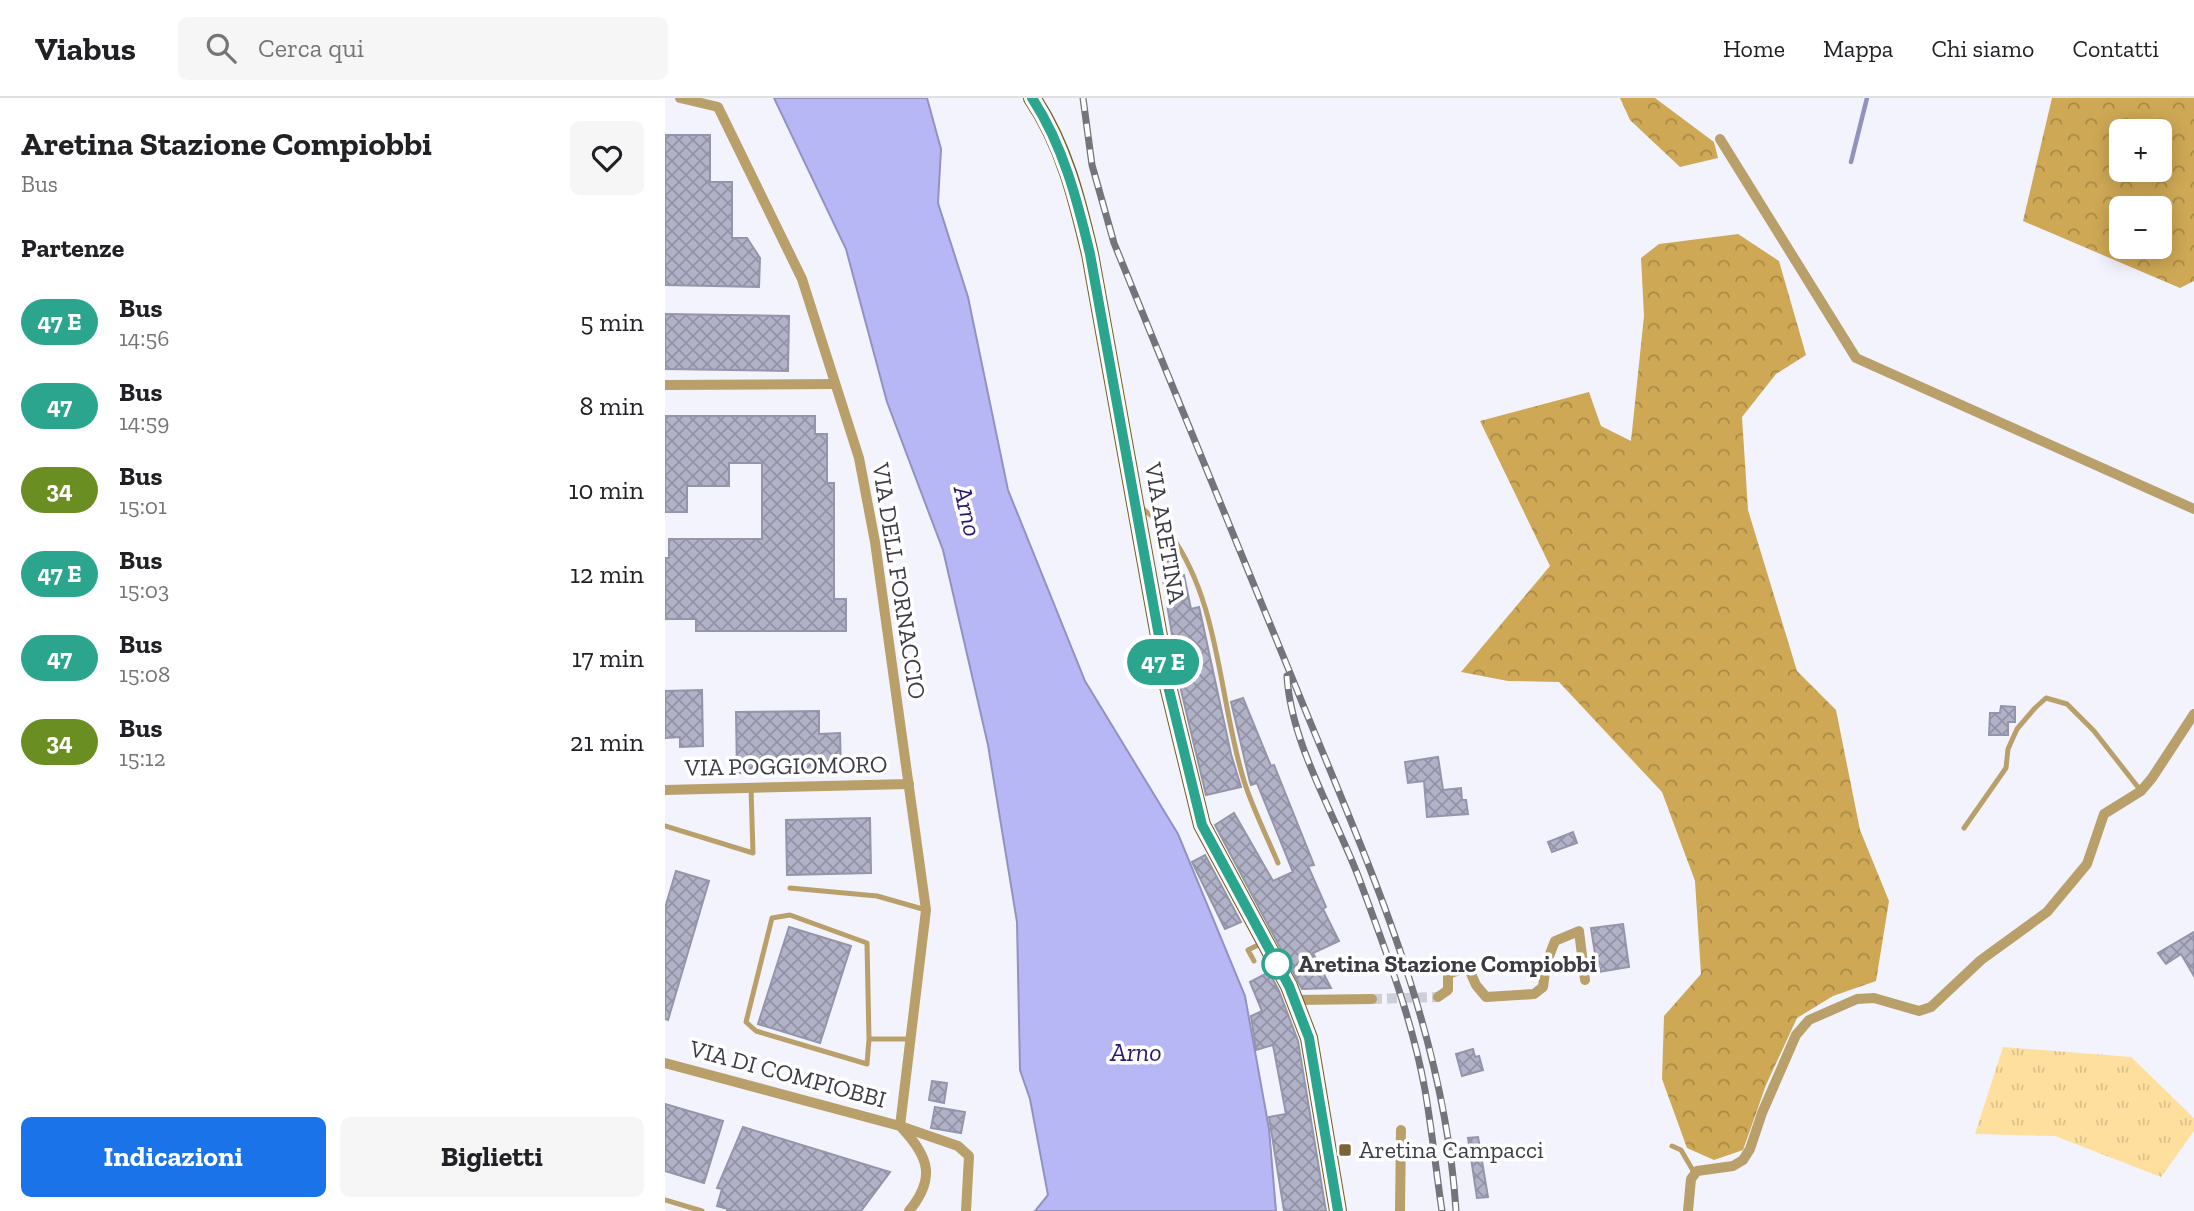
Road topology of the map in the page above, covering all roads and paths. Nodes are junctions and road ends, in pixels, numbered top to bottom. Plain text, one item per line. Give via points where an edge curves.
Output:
1 (680, 98) edge
2 (1032, 98) edge
3 (1720, 139) dead end
4 (835, 384) junction
5 (665, 385) edge
6 (1134, 502) junction
7 (2194, 509) edge
8 (2194, 714) edge
9 (909, 784) junction
10 (751, 788) junction
11 (665, 790) edge
12 (2141, 791) junction
13 (665, 826) edge
14 (1964, 828) dead end
15 (1278, 863) dead end
16 (790, 888) dead end
17 (926, 910) junction
18 (1265, 941) junction
19 (1254, 961) dead end
20 (1585, 980) dead end
21 (1438, 998) dead end
22 (1372, 999) tunnel mouth
23 (1296, 1000) junction
24 (869, 1039) junction
25 (910, 1039) junction
26 (665, 1063) edge
27 (900, 1126) junction
28 (1401, 1130) dead end
29 (1672, 1146) dead end
30 (1695, 1174) junction
31 (665, 1200) edge
32 (702, 1211) edge
33 (909, 1211) edge
34 (967, 1211) edge
35 (1338, 1211) edge
36 (1400, 1211) edge
37 (1688, 1211) edge

1 - 4 street, VIA DELL FORNACCIO via 718,107 802,279
2 - 6 main road, VIA ARETINA via 1058,146 1075,192
3 - 7 street via 1856,358
4 - 5 street
4 - 9 street, VIA DELL FORNACCIO via 859,458 875,542
6 - 15 lane via 1169,533 1191,570 1211,626 1245,784
6 - 18 main road, VIA ARETINA via 1168,686 1203,838
8 - 12 street
9 - 10 street, VIA POGGIOMORO
9 - 17 street, VIA DELL FORNACCIO
10 - 11 street, VIA POGGIOMORO
10 - 13 lane via 753,853
12 - 14 lane via 2094,730 2067,704 2046,698 2017,729 2006,768
12 - 30 street via 2104,814 2087,864 2047,912 1981,960 1931,1007 1919,1011 1874,998 1857,999 1809,1020 1795,1035 1743,1160
16 - 17 lane via 877,896
17 - 25 street, VIA DELL FORNACCIO
18 - 19 lane via 1248,950
18 - 23 main road, VIA ARETINA
20 - 21 street via 1579,931 1555,941 1545,964 1543,988 1534,994 1486,997 1468,967 1448,974 1448,990
22 - 23 street
23 - 35 main road, VIA ARETINA via 1309,1038
24 - 24 lane via 867,943 790,915 772,918 745,1022 756,1031 867,1064
24 - 25 lane
25 - 27 street, VIA DELL FORNACCIO
26 - 27 street, VIA DI COMPIOBBI
27 - 33 street, VIA DI COMPIOBBI via 918,1146 926,1169 922,1195
27 - 34 street, VIA DI COMPIOBBI via 958,1146 969,1156
28 - 36 street
29 - 30 lane via 1681,1150
30 - 37 street
31 - 32 lane

